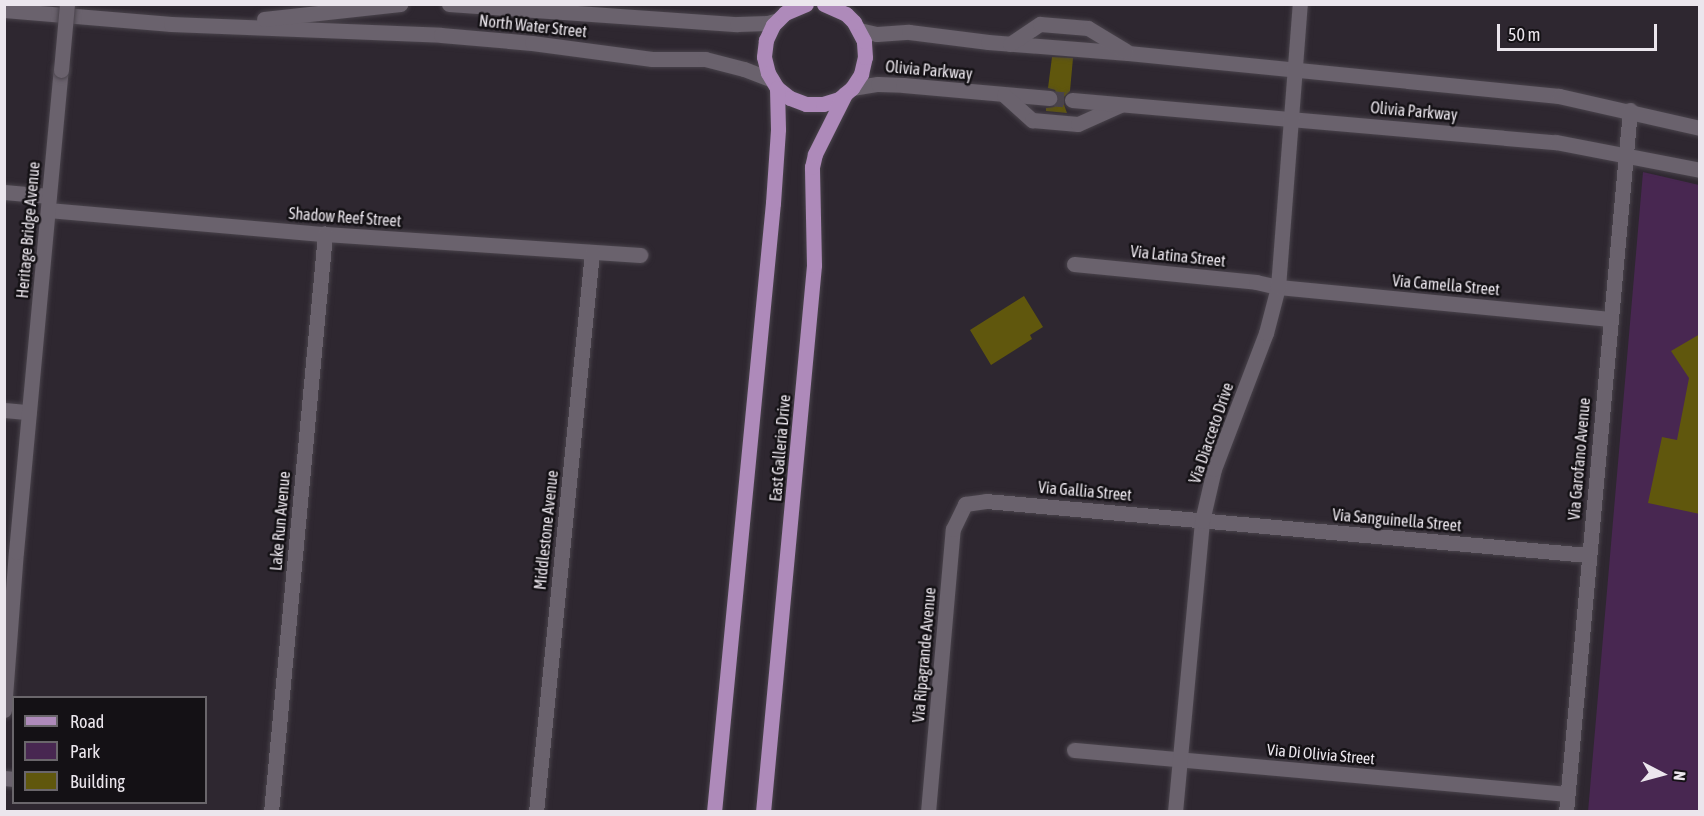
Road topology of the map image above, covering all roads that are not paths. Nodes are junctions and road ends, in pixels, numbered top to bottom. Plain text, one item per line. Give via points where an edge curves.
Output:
1 (67, 4) edge
2 (400, 4) edge
3 (449, 4) edge
4 (806, 4) edge
5 (824, 4) edge
6 (853, 4) edge
7 (1300, 4) edge
8 (4, 10) edge
9 (781, 14) edge
10 (213, 25) junction
11 (857, 26) junction
12 (1010, 44) junction
13 (1128, 53) junction
14 (1294, 70) junction
15 (775, 84) junction
16 (849, 91) junction
17 (1004, 95) junction
18 (1049, 98) tunnel mouth
19 (1072, 100) tunnel mouth
20 (1123, 104) junction
21 (1630, 110) junction
22 (1292, 117) junction
23 (1700, 128) edge
24 (1625, 154) junction
25 (1700, 170) edge
26 (4, 192) edge
27 (48, 203) junction
28 (325, 234) junction
29 (592, 252) junction
30 (640, 255) dead end
31 (1074, 264) dead end
32 (1278, 287) junction
33 (1610, 319) junction
34 (4, 410) edge
35 (29, 412) junction
36 (964, 504) joint
37 (1202, 521) junction
38 (10, 552) edge
39 (1588, 555) junction
40 (4, 710) edge
41 (1074, 750) dead end
42 (1180, 759) junction
43 (1566, 794) junction
44 (271, 812) edge
45 (536, 812) edge
46 (714, 812) edge
47 (763, 812) edge
48 (928, 812) edge
49 (1175, 812) edge
50 (1566, 812) edge

1 - 27 street, Heritage Bridge Avenue, bridge
2 - 10 street, North Water Street
3 - 9 street, North Water Street via 738,24 768,23
4 - 9 main road
5 - 11 main road via 839,10
6 - 11 main road
7 - 14 street, Via Diacceto Drive
8 - 10 street, North Water Street
9 - 15 main road, East Galleria Drive via 766,40 764,57
10 - 15 street, North Water Street via 441,35 652,59 705,59 744,69
11 - 12 street, Olivia Parkway via 876,33 909,32
11 - 16 main road, East Galleria Drive via 864,41 865,57 861,74
12 - 13 street, Olivia Parkway
12 - 13 street, Olivia Parkway via 1040,24 1088,28
13 - 14 street, Olivia Parkway
14 - 21 street, Olivia Parkway via 1559,96
14 - 22 street, Via Diacceto Drive
15 - 16 main road via 790,98 806,104 823,104
15 - 46 main road, East Galleria Drive via 778,129 773,203
16 - 17 street, Olivia Parkway via 895,85
16 - 47 main road, East Galleria Drive via 812,167 814,265
17 - 18 street, Olivia Parkway
17 - 20 street, Olivia Parkway via 1032,120 1055,123 1078,124
19 - 20 street, Olivia Parkway
20 - 22 street, Olivia Parkway
21 - 23 street, Olivia Parkway
21 - 24 street, Via Garofano Avenue
22 - 24 street, Olivia Parkway via 1556,142
22 - 32 street, Via Diacceto Drive
24 - 25 street, Olivia Parkway
24 - 33 street, Via Garofano Avenue
26 - 27 street, Shadow Reef Street
27 - 28 street, Shadow Reef Street
27 - 35 street, Heritage Bridge Avenue
28 - 29 street, Shadow Reef Street
28 - 44 street, Lake Run Avenue
29 - 30 street, Shadow Reef Street
29 - 45 street, Middlestone Avenue
31 - 32 street, Via Latina Street
32 - 33 street, Via Camella Street
32 - 37 street, Via Diacceto Drive via 1266,333 1214,469
33 - 39 street, Via Garofano Avenue
34 - 35 street
35 - 38 street, Heritage Bridge Avenue
36 - 37 street, Via Gallia Street via 986,501
36 - 48 street, Via Ripagrande Avenue via 953,529
37 - 39 street, Via Sanguinella Street
37 - 42 street, Via Diacceto Drive
38 - 40 street, Heritage Bridge Avenue
39 - 43 street, Via Garofano Avenue
41 - 42 street, Via Di Olivia Street
42 - 43 street, Via Di Olivia Street
42 - 49 street, Via Diacceto Drive
43 - 50 street, Via Garofano Avenue

